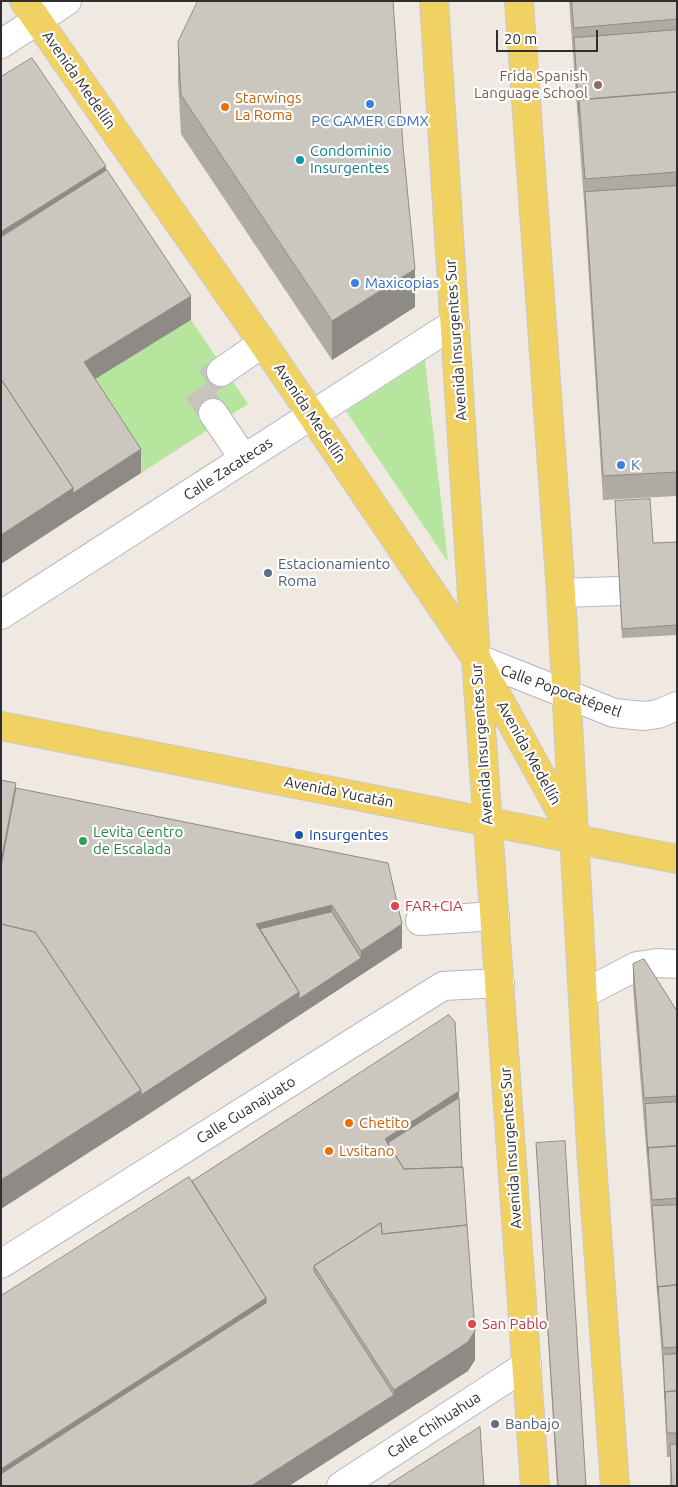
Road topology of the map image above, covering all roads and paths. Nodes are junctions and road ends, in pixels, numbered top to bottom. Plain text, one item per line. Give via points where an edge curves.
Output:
1 (67, 1) edge
2 (434, 1) edge
3 (519, 1) edge
4 (30, 11) edge
5 (1, 44) edge
6 (455, 323) junction
7 (263, 343) junction
8 (222, 372) tunnel mouth
9 (213, 414) tunnel mouth
10 (311, 416) junction
11 (244, 458) junction
12 (620, 591) edge
13 (561, 593) junction
14 (1, 615) edge
15 (476, 658) junction
16 (566, 695) junction
17 (677, 706) edge
18 (1, 726) edge
19 (489, 822) junction
20 (575, 838) junction
21 (677, 859) edge
22 (495, 916) junction
23 (420, 922) dead end
24 (677, 964) edge
25 (500, 983) junction
26 (583, 994) junction
27 (1, 1264) edge
28 (527, 1365) junction
29 (341, 1486) edge
30 (535, 1486) edge
31 (615, 1486) edge

1 - 4 street
2 - 6 main road, Avenida Insurgentes Sur
3 - 13 main road
4 - 5 street
4 - 7 main road, Avenida Medellín
6 - 10 street, Calle Zacatecas
6 - 15 main road, Avenida Insurgentes Sur
7 - 8 street
7 - 10 main road, Avenida Medellín
9 - 11 street
10 - 11 street, Calle Zacatecas
10 - 15 main road, Avenida Medellín
11 - 14 street, Calle Zacatecas
12 - 13 street
13 - 16 main road
15 - 16 street, Calle Popocatépetl
15 - 19 main road, Avenida Insurgentes Sur
15 - 20 main road, Avenida Medellín
16 - 17 street, Calle Popocatépetl via 629,716 658,714
16 - 20 main road
18 - 19 main road, Avenida Yucatán
19 - 20 main road, Avenida Yucatán
19 - 22 main road, Avenida Insurgentes Sur
20 - 21 main road, Avenida Yucatán
20 - 26 main road
22 - 23 street
22 - 25 main road, Avenida Insurgentes Sur
24 - 26 street via 637,966
25 - 27 street, Calle Guanajuato via 443,986
25 - 28 main road, Avenida Insurgentes Sur
26 - 31 main road
28 - 29 street, Calle Chihuahua
28 - 30 main road, Avenida Insurgentes Sur

